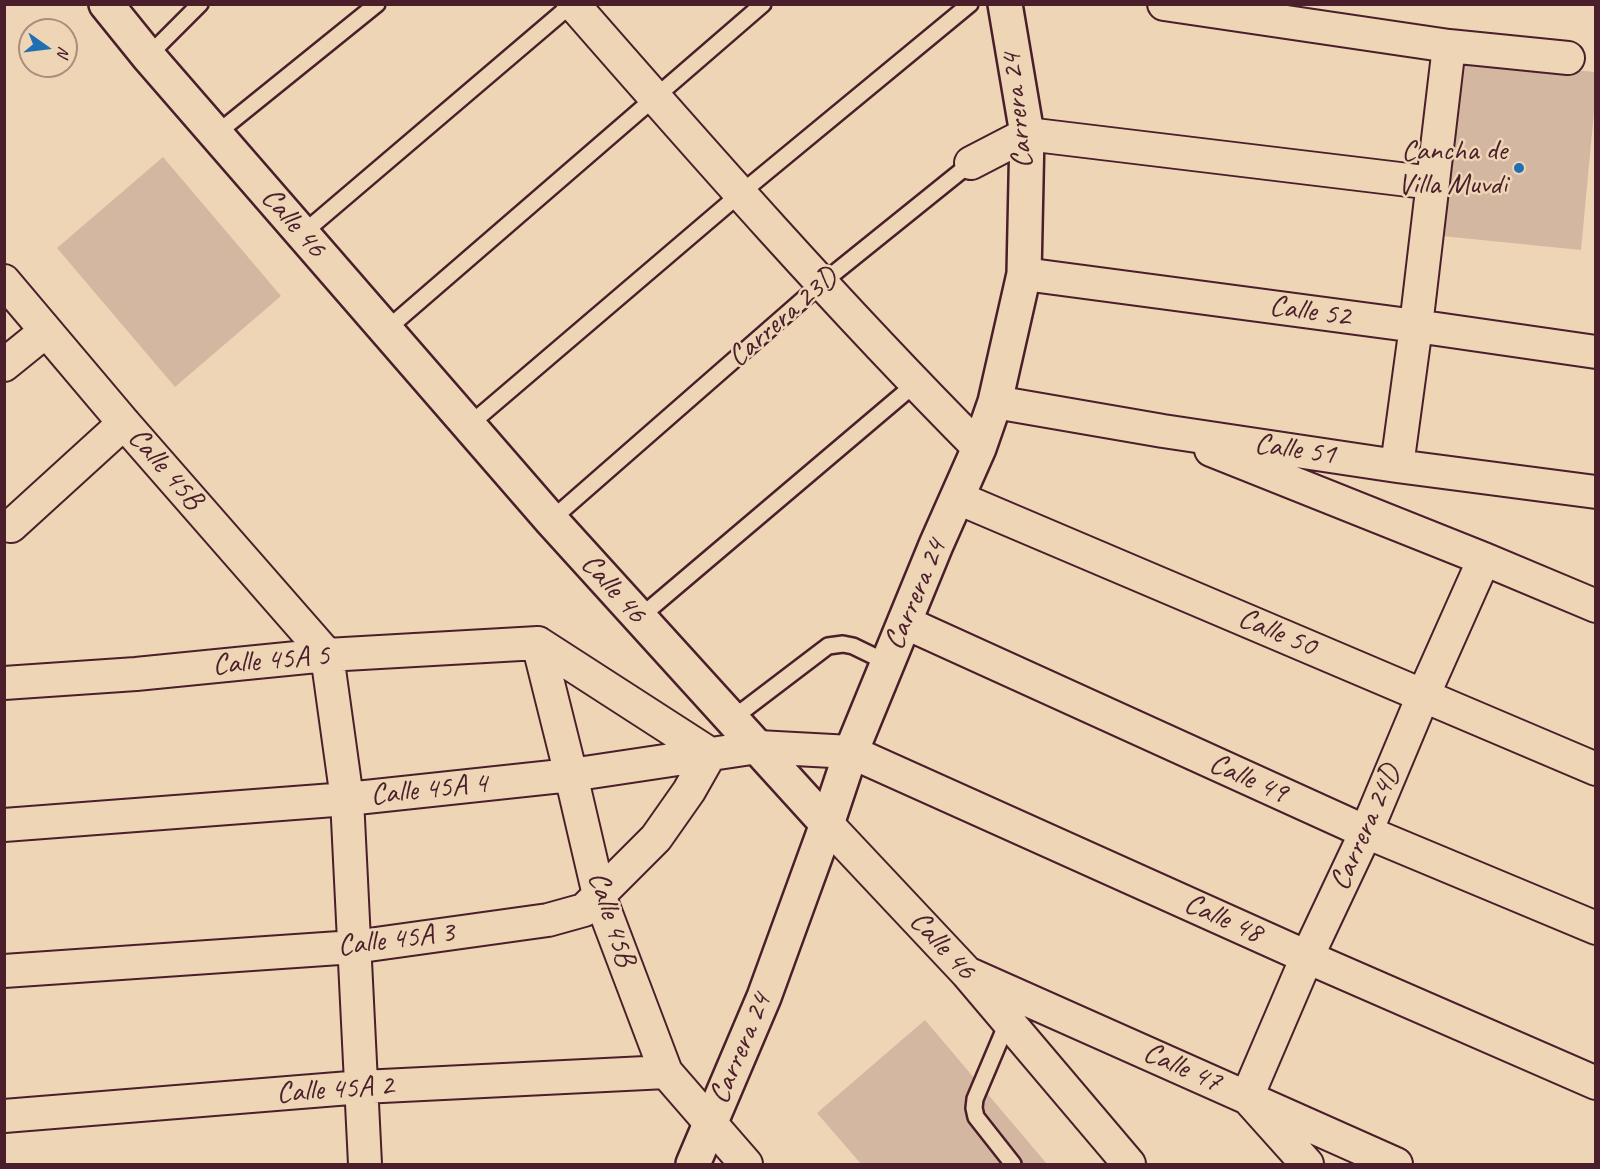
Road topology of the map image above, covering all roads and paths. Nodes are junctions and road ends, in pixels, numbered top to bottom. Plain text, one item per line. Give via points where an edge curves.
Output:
1 (106, 4) edge
2 (200, 4) edge
3 (377, 4) edge
4 (573, 4) edge
5 (763, 4) edge
6 (970, 4) edge
7 (1005, 4) edge
8 (1164, 4) edge
9 (1449, 46) junction
10 (148, 56) junction
11 (1568, 58) dead end
12 (654, 97) junction
13 (216, 134) junction
14 (1027, 134) junction
15 (971, 163) joint
16 (1432, 183) junction
17 (741, 192) junction
18 (302, 234) junction
19 (1024, 274) junction
20 (4, 281) edge
21 (822, 283) junction
22 (1416, 326) junction
23 (386, 330) junction
24 (46, 331) junction
25 (1596, 352) edge
26 (4, 365) edge
27 (915, 384) junction
28 (995, 402) junction
29 (124, 423) junction
30 (468, 426) junction
31 (1163, 431) junction
32 (979, 448) junction
33 (1397, 465) junction
34 (1596, 492) edge
35 (958, 498) junction
36 (551, 520) junction
37 (11, 526) dead end
38 (1484, 559) junction
39 (1596, 606) edge
40 (639, 618) junction
41 (904, 622) junction
42 (538, 642) junction
43 (327, 655) junction
44 (888, 663) junction
45 (4, 683) edge
46 (1423, 696) junction
47 (732, 719) junction
48 (758, 747) junction
49 (851, 752) junction
50 (710, 754) junction
51 (1596, 769) edge
52 (572, 775) junction
53 (347, 799) junction
54 (827, 824) junction
55 (4, 825) edge
56 (1366, 832) junction
57 (599, 895) junction
58 (1596, 928) edge
59 (354, 947) junction
60 (1307, 957) junction
61 (4, 971) edge
62 (967, 973) junction
63 (1008, 1021) junction
64 (666, 1072) junction
65 (1596, 1083) edge
66 (362, 1087) junction
67 (1247, 1097) junction
68 (4, 1116) edge
69 (710, 1122) junction
70 (365, 1164) edge
71 (693, 1164) edge
72 (746, 1164) edge
73 (1013, 1164) edge
74 (1129, 1164) edge
75 (1306, 1164) edge
76 (1396, 1164) edge

1 - 10 street, Calle 46
2 - 10 lane
3 - 13 lane
4 - 12 street
4 - 18 lane
5 - 12 lane
6 - 17 lane
7 - 14 street, Carrera 24
8 - 9 street
9 - 11 street
9 - 16 street
10 - 13 street, Calle 46
12 - 17 street
12 - 23 lane
13 - 18 street, Calle 46
14 - 15 street, Carrera 23D
14 - 16 street
14 - 19 street, Carrera 24
15 - 21 lane, Carrera 23D
16 - 22 street
17 - 21 street
17 - 30 lane
18 - 23 street, Calle 46
19 - 22 street, Calle 52
19 - 28 street, Carrera 24
20 - 24 street, Calle 45B
21 - 27 street
21 - 36 lane, Carrera 23D
22 - 25 street, Calle 52
22 - 33 street
23 - 30 street, Calle 46
24 - 26 street
24 - 29 street, Calle 45B
27 - 32 street
27 - 40 lane
28 - 31 street, Calle 51
28 - 32 street, Carrera 24
29 - 37 street
29 - 43 street, Calle 45B
30 - 36 street, Calle 46
31 - 33 street, Calle 51
31 - 38 street
32 - 35 street, Carrera 24
33 - 34 street, Calle 51
35 - 41 street, Carrera 24
35 - 46 street, Calle 50
36 - 40 street, Calle 46
38 - 39 street
38 - 46 street, Carrera 24D
40 - 47 street, Calle 46
41 - 44 street, Carrera 24
41 - 56 street, Calle 49
42 - 43 street, Calle 45A 5
42 - 50 street
42 - 52 street, Calle 45B
43 - 45 street, Calle 45A 5
43 - 53 street
44 - 47 lane via 853,646 828,646
44 - 49 street, Carrera 24
46 - 51 street, Calle 50
46 - 56 street, Carrera 24D
47 - 48 street, Calle 46
48 - 49 street, Calle 45A 4
48 - 50 street, Calle 45A 4
48 - 54 street, Calle 46
49 - 54 street, Carrera 24
49 - 60 street, Calle 48
50 - 52 street, Calle 45A 4
50 - 57 street, Calle 45A 3 via 656,837
52 - 53 street, Calle 45A 4
52 - 57 street, Calle 45B
53 - 55 street, Calle 45A 4
53 - 59 street
54 - 62 street, Calle 46
54 - 69 street, Carrera 24 via 764,997
56 - 58 street, Calle 49
56 - 60 street, Carrera 24D
57 - 59 street, Calle 45A 3 via 584,910 548,920
57 - 64 street, Calle 45B
59 - 61 street, Calle 45A 3
59 - 66 street
60 - 65 street, Calle 48
60 - 67 street, Carrera 24D
62 - 63 street, Calle 46
62 - 67 street, Calle 47
63 - 73 lane via 974,1108 976,1117
63 - 74 street, Calle 46
64 - 66 street, Calle 45A 2
64 - 69 street, Calle 45B
66 - 68 street, Calle 45A 2
66 - 70 street
67 - 75 street
67 - 76 street, Calle 47
69 - 71 street, Carrera 24
69 - 72 street, Calle 45B

